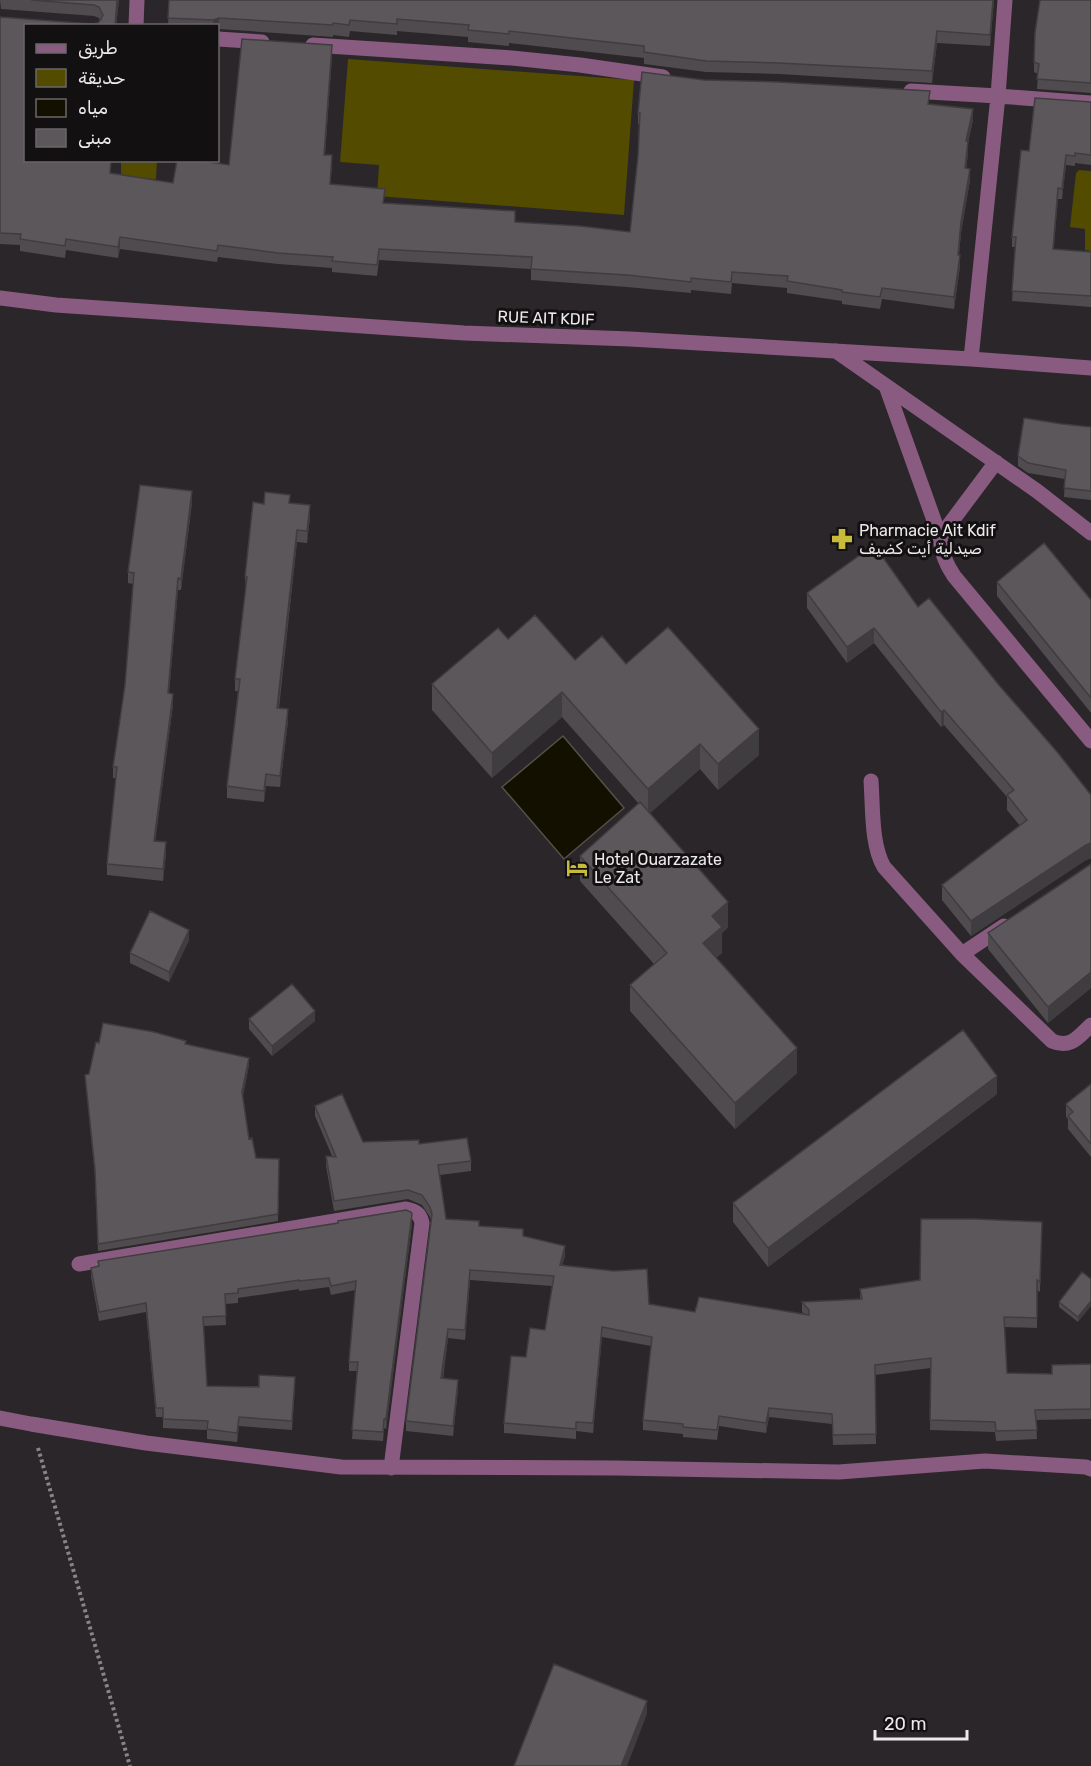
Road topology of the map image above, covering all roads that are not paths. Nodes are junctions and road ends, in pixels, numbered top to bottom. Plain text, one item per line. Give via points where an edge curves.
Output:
1 (137, 0) edge
2 (1005, 0) edge
3 (136, 24) edge
4 (219, 39) edge
5 (276, 42) edge
6 (300, 44) edge
7 (683, 80) edge
8 (894, 90) edge
9 (998, 96) junction
10 (1091, 104) edge
11 (0, 298) edge
12 (836, 351) junction
13 (971, 359) junction
14 (1091, 368) edge
15 (886, 386) junction
16 (996, 462) junction
17 (1091, 533) edge
18 (940, 537) junction
19 (1091, 741) edge
20 (871, 782) dead end
21 (1012, 921) edge
22 (962, 954) junction
23 (1091, 1025) edge
24 (79, 1264) dead end
25 (0, 1418) edge
26 (1089, 1467) edge
27 (391, 1468) junction

1 - 3 street
2 - 9 street
4 - 5 street
6 - 7 street via 512,58
8 - 9 street
9 - 10 street
9 - 13 street
11 - 12 street, RUE AIT KDIF via 464,333
12 - 13 street, RUE AIT KDIF
12 - 15 street
13 - 14 street, RUE AIT KDIF
15 - 16 street
15 - 18 street
16 - 17 street
16 - 18 street
18 - 19 street via 946,564 954,576
20 - 22 street via 879,858
21 - 22 street
22 - 23 street via 1052,1041 1061,1045 1071,1043
24 - 27 street via 406,1209 414,1211 422,1223
25 - 27 street via 146,1443 341,1467
26 - 27 street via 985,1461 839,1472

